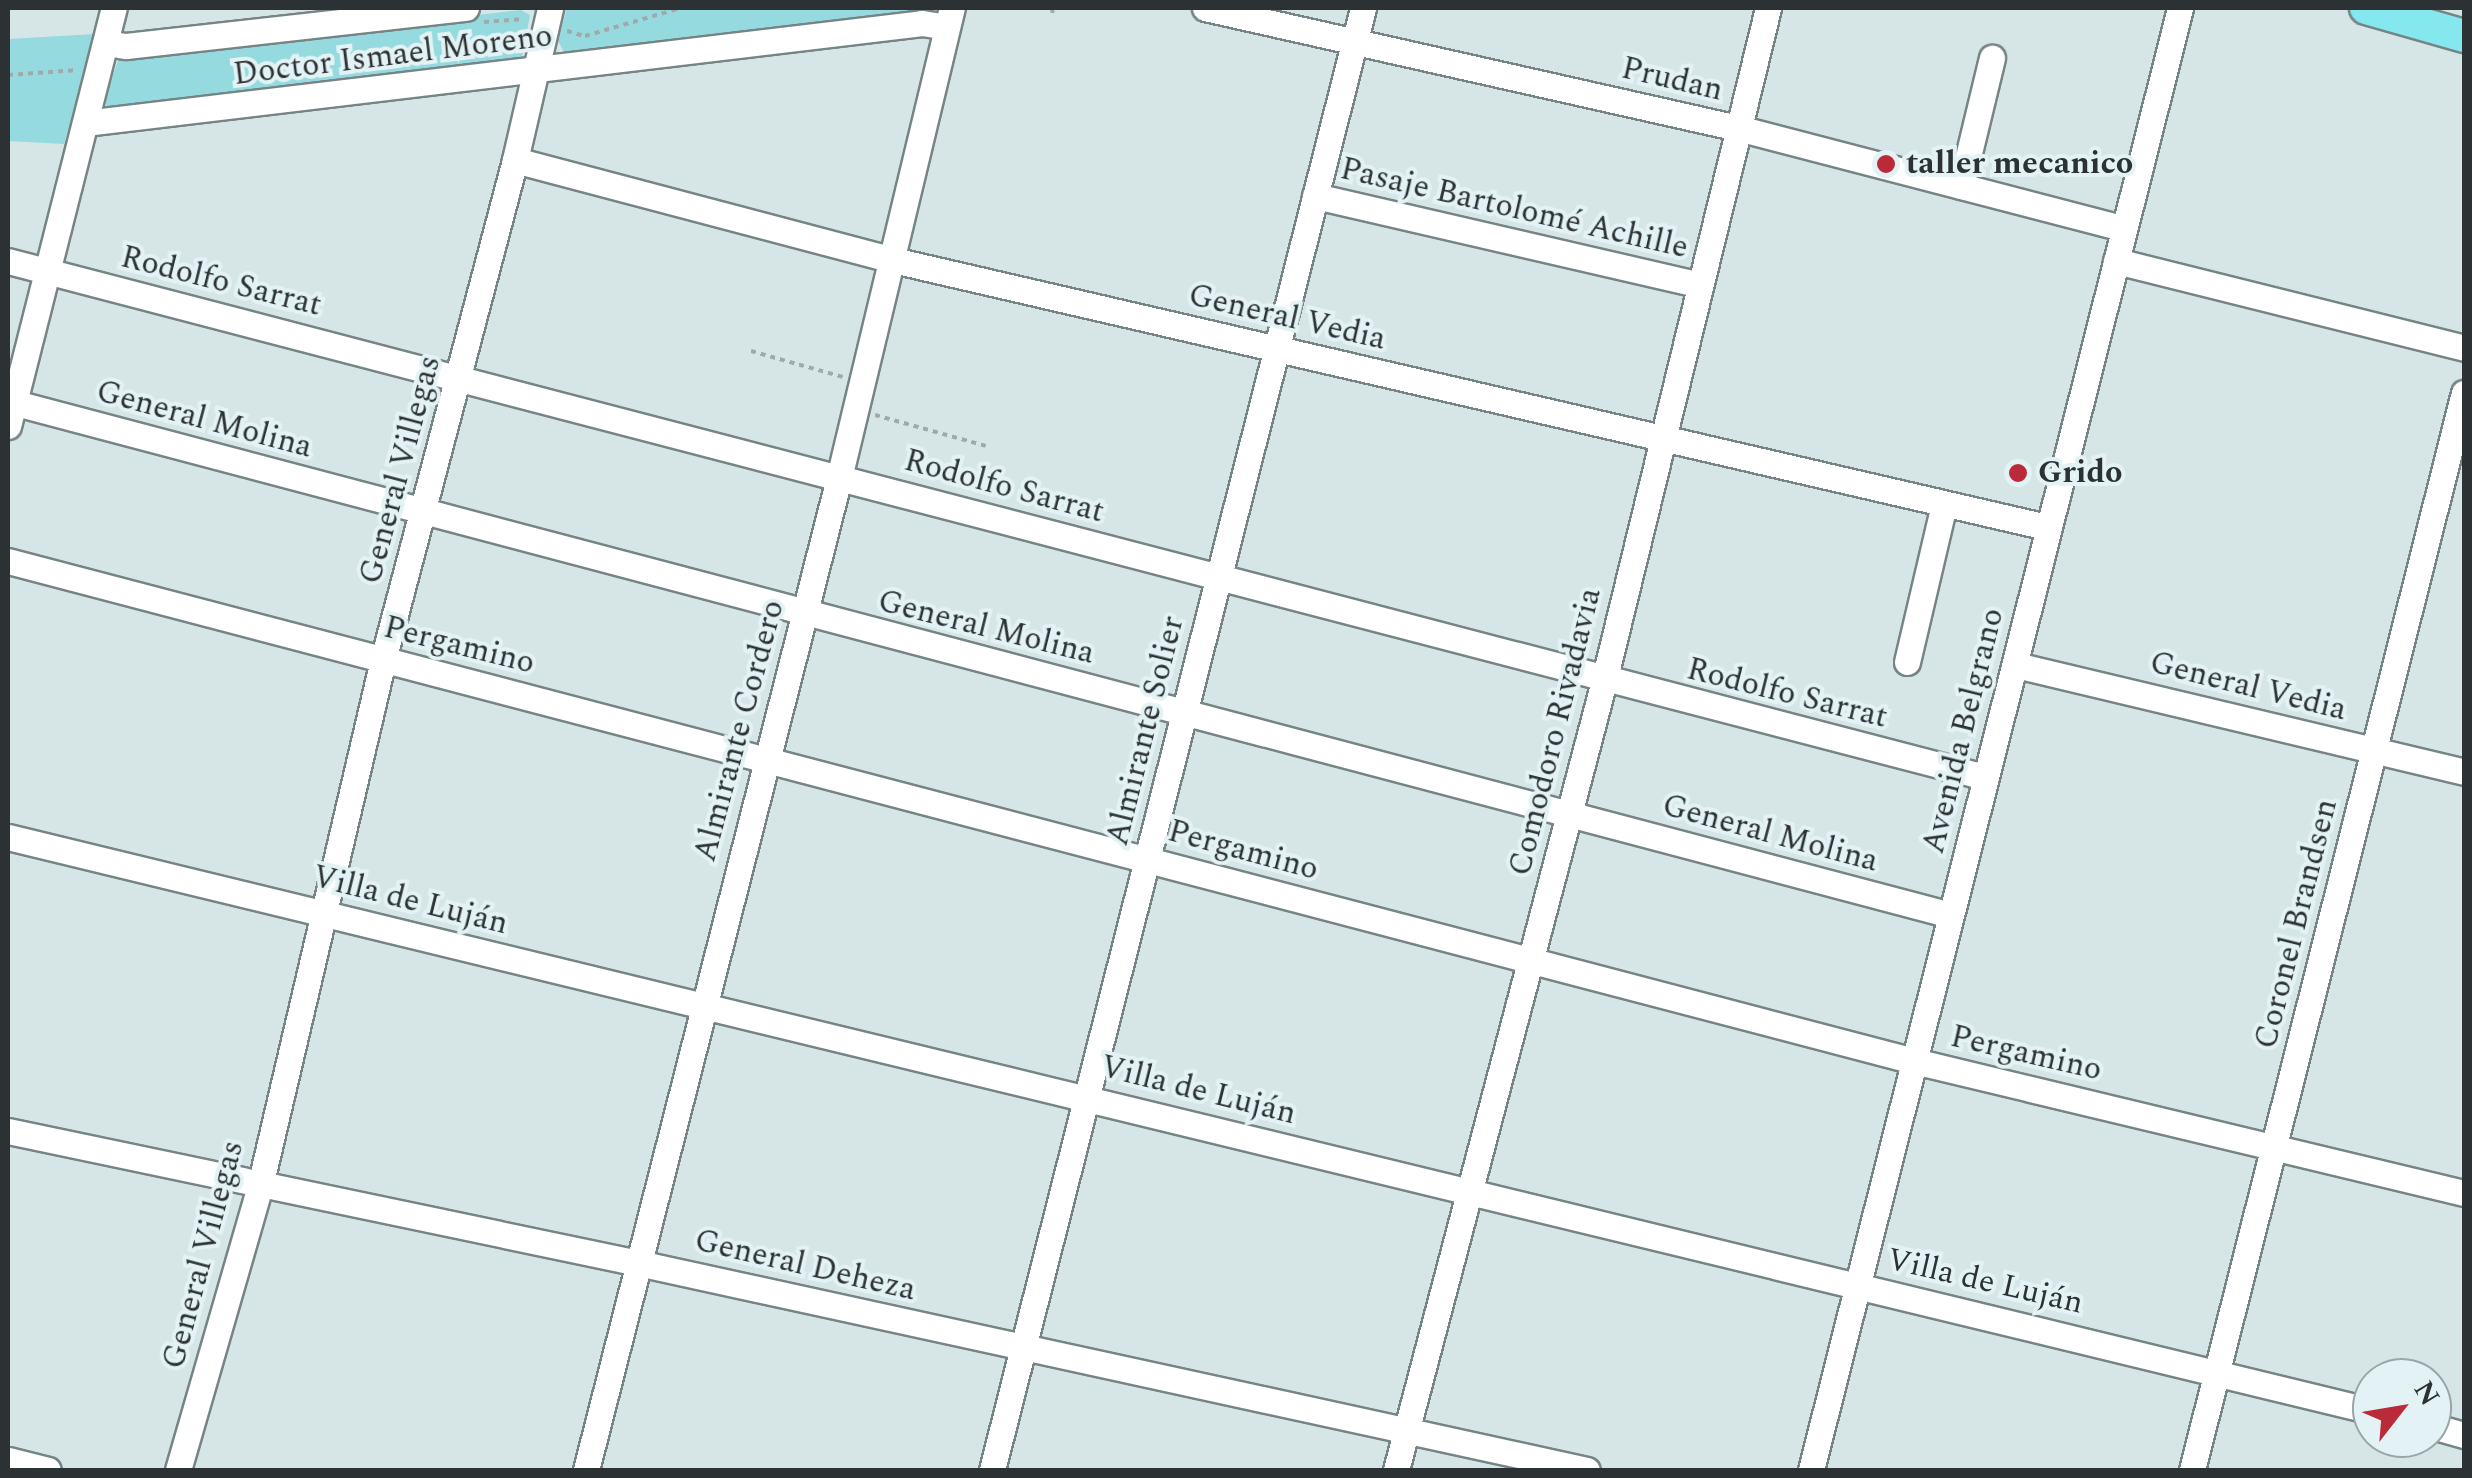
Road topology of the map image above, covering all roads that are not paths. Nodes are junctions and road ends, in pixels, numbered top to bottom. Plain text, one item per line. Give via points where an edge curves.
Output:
1 (114, 8) edge
2 (466, 8) edge
3 (550, 8) edge
4 (1205, 8) edge
5 (1363, 8) edge
6 (1768, 8) edge
7 (2180, 8) edge
8 (2366, 8) edge
9 (949, 17) edge
10 (2464, 36) edge
11 (1354, 42) junction
12 (106, 43) junction
13 (1992, 58) dead end
14 (536, 72) junction
15 (85, 123) junction
16 (1738, 128) junction
17 (515, 160) junction
18 (1960, 186) junction
19 (1316, 196) junction
20 (2123, 228) junction
21 (8, 260) edge
22 (892, 260) junction
23 (2116, 262) junction
24 (49, 272) junction
25 (1698, 284) junction
26 (2464, 348) edge
27 (1276, 349) junction
28 (458, 378) junction
29 (2464, 393) edge
30 (10, 410) edge
31 (1663, 440) junction
32 (839, 478) junction
33 (1944, 504) junction
34 (425, 512) junction
35 (2048, 527) junction
36 (8, 561) edge
37 (1219, 577) junction
38 (804, 615) junction
39 (383, 660) junction
40 (1907, 662) dead end
41 (2016, 665) junction
42 (1604, 680) junction
43 (1182, 712) junction
44 (2374, 751) junction
45 (766, 758) junction
46 (2464, 772) edge
47 (1985, 777) junction
48 (1568, 815) junction
49 (8, 837) edge
50 (1148, 859) junction
51 (322, 913) junction
52 (1950, 915) junction
53 (1530, 962) junction
54 (702, 1006) junction
55 (1914, 1061) junction
56 (1088, 1098) junction
57 (8, 1131) edge
58 (2275, 1146) junction
59 (260, 1186) junction
60 (1468, 1191) junction
61 (2464, 1193) edge
62 (638, 1262) junction
63 (1858, 1286) junction
64 (1022, 1348) junction
65 (2216, 1371) junction
66 (2352, 1406) edge
67 (1406, 1431) junction
68 (8, 1460) edge
69 (48, 1470) edge
70 (178, 1470) edge
71 (586, 1470) edge
72 (992, 1470) edge
73 (1396, 1470) edge
74 (1587, 1470) edge
75 (1811, 1470) edge
76 (2192, 1470) edge

1 - 12 street
2 - 12 street, Doctor Ismael Moreno
3 - 14 street, General Villegas
4 - 11 street, Prudan
5 - 11 street, Almirante Solier
6 - 16 street, Comodoro Rivadavia
7 - 20 street, Avenida Belgrano
8 - 10 main road
9 - 14 street, Doctor Ismael Moreno
9 - 22 street, Almirante Cordero
11 - 16 street, Prudan
11 - 19 street, Almirante Solier
12 - 15 street
13 - 18 street
14 - 15 street, Doctor Ismael Moreno
14 - 17 street, General Villegas
15 - 24 street
16 - 18 street, Prudan
16 - 25 street, Comodoro Rivadavia
17 - 22 street, General Vedia
17 - 28 street, General Villegas
18 - 20 street, Prudan
19 - 25 street, Pasaje Bartolomé Achille
19 - 27 street, Almirante Solier
20 - 23 street, Avenida Belgrano
21 - 24 street, Rodolfo Sarrat
22 - 27 street, General Vedia
22 - 32 street, Almirante Cordero
23 - 26 street
23 - 35 street, Avenida Belgrano
24 - 28 street, Rodolfo Sarrat
24 - 30 street
25 - 31 street, Comodoro Rivadavia
27 - 31 street, General Vedia
27 - 37 street, Almirante Solier
28 - 32 street, Rodolfo Sarrat
28 - 34 street, General Villegas
29 - 44 street, Coronel Brandsen
30 - 34 street, General Molina
31 - 33 street, General Vedia
31 - 42 street, Comodoro Rivadavia
32 - 37 street, Rodolfo Sarrat
32 - 38 street, Almirante Cordero
33 - 35 street, General Vedia
33 - 40 street
34 - 38 street, General Molina
34 - 39 street, General Villegas
35 - 41 street, Avenida Belgrano
36 - 39 street, Pergamino
37 - 42 street, Rodolfo Sarrat
37 - 43 street, Almirante Solier
38 - 43 street, General Molina
38 - 45 street, Almirante Cordero
39 - 45 street, Pergamino
39 - 51 street, General Villegas
41 - 44 street, General Vedia
41 - 47 street, Avenida Belgrano
42 - 47 street, Rodolfo Sarrat
42 - 48 street, Comodoro Rivadavia
43 - 48 street, General Molina
43 - 50 street, Almirante Solier
44 - 46 street, General Vedia
44 - 58 street, Coronel Brandsen
45 - 50 street, Pergamino
45 - 54 street, Almirante Cordero
47 - 52 street, Avenida Belgrano
48 - 52 street, General Molina
48 - 53 street, Comodoro Rivadavia
49 - 51 street, Villa de Luján
50 - 53 street, Pergamino
50 - 56 street, Almirante Solier
51 - 54 street, Villa de Luján
51 - 59 street, General Villegas
52 - 55 street, Avenida Belgrano
53 - 55 street, Pergamino
53 - 60 street, Comodoro Rivadavia
54 - 56 street, Villa de Luján
54 - 62 street, Almirante Cordero
55 - 58 street, Pergamino
55 - 63 street, Avenida Belgrano
56 - 60 street, Villa de Luján
56 - 64 street, Almirante Solier
57 - 59 street, General Deheza
58 - 61 street, Pergamino
58 - 65 street, Coronel Brandsen
59 - 62 street, General Deheza
59 - 70 street, General Villegas
60 - 63 street, Villa de Luján
60 - 67 street, Comodoro Rivadavia
62 - 64 street, General Deheza
62 - 71 street, Almirante Cordero
63 - 65 street, Villa de Luján
63 - 75 street, Avenida Belgrano
64 - 67 street, General Deheza
64 - 72 street, Almirante Solier
65 - 66 street, Villa de Luján
65 - 76 street, Coronel Brandsen
67 - 73 street, Comodoro Rivadavia
67 - 74 street, General Deheza
68 - 69 street

